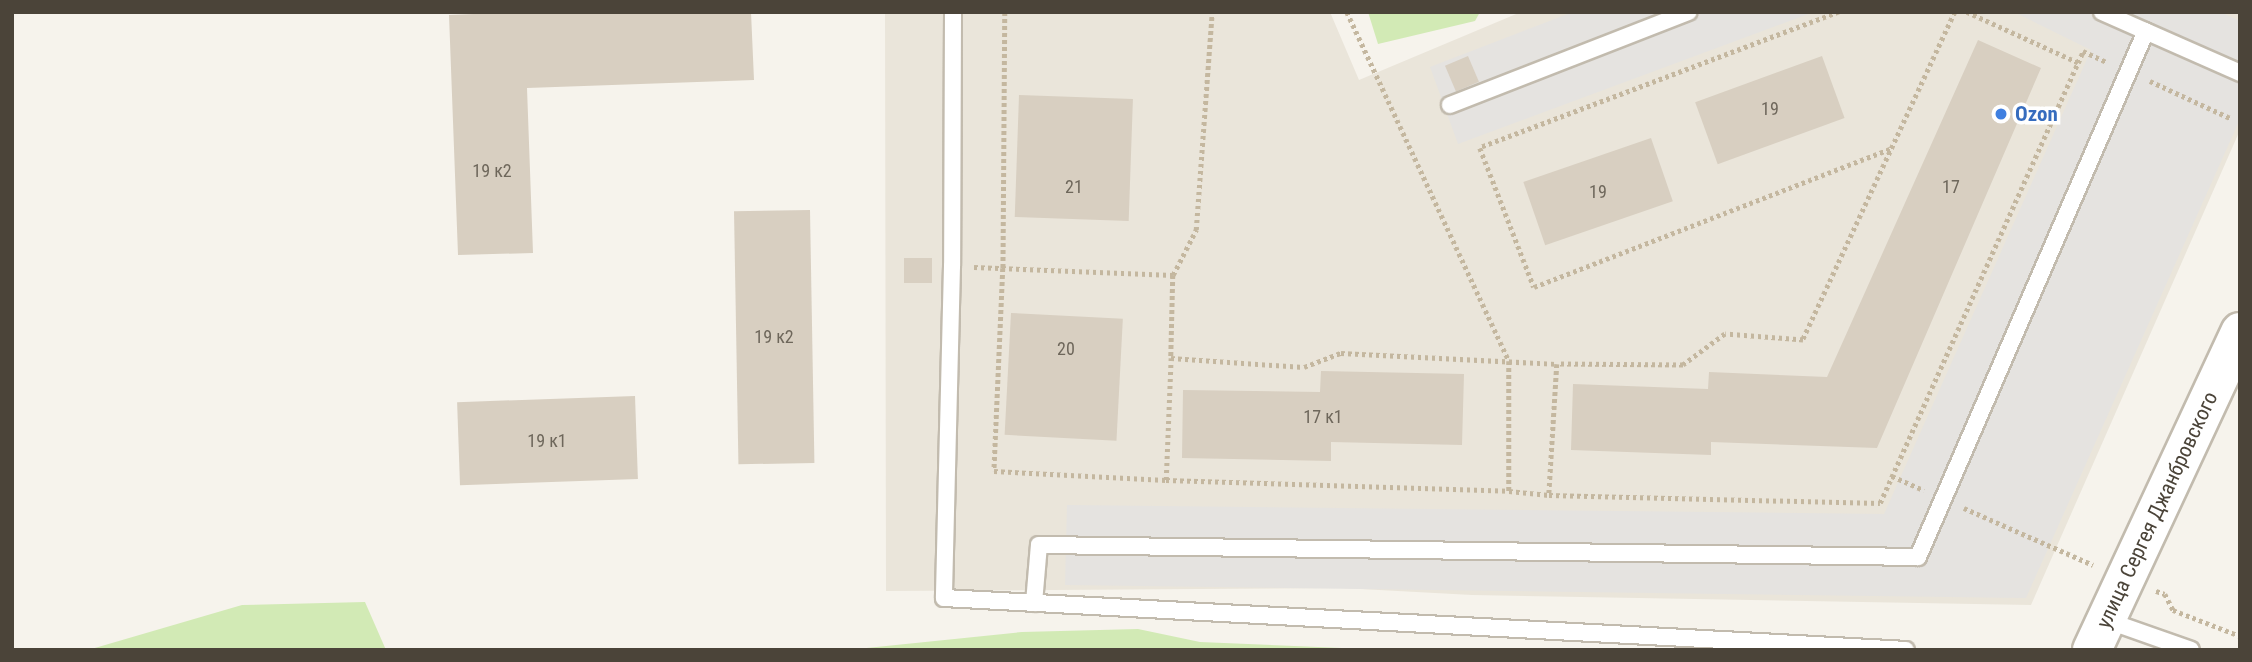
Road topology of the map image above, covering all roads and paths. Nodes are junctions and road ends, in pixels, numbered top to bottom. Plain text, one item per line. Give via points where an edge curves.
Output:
1 (953, 12) edge
2 (1005, 12) edge
3 (1212, 12) edge
4 (1347, 12) edge
5 (1688, 12) edge
6 (1839, 12) edge
7 (1955, 12) edge
8 (1966, 12) edge
9 (2102, 12) edge
10 (2146, 32) junction
11 (2240, 73) edge
12 (1450, 105) dead end
13 (1892, 148) junction
14 (952, 266) junction
15 (1003, 268) junction
16 (1173, 275) junction
17 (2240, 332) edge
18 (1171, 358) junction
19 (1509, 361) junction
20 (1557, 364) junction
21 (1892, 476) junction
22 (1166, 480) junction
23 (1509, 491) junction
24 (1549, 495) junction
25 (1943, 499) junction
26 (2125, 579) junction
27 (1034, 603) junction
28 (2099, 635) edge
29 (2240, 636) edge
30 (1906, 650) edge
31 (2191, 650) edge

1 - 14 lane
2 - 15 path
3 - 16 path via 1196,230
4 - 19 path
5 - 12 lane
6 - 13 path via 1480,148 1534,287
7 - 13 path
8 - 21 path via 2078,62
9 - 10 lane
10 - 11 lane
10 - 25 lane
13 - 20 path via 1803,340 1725,334 1683,365
14 - 15 path
14 - 27 lane via 944,598
15 - 16 path
15 - 22 path via 994,471
16 - 18 path
17 - 26 street, улица Сергея Джанбровского
18 - 19 path via 1304,367 1341,353
18 - 22 path
19 - 20 path
19 - 23 path
20 - 24 path
21 - 24 path via 1880,503
21 - 25 path
22 - 23 path
23 - 24 path
25 - 26 path
25 - 27 lane via 1918,556 1039,545
26 - 28 street, улица Сергея Джанбровского
26 - 29 path via 2165,594 2173,610
27 - 30 lane
28 - 31 lane

